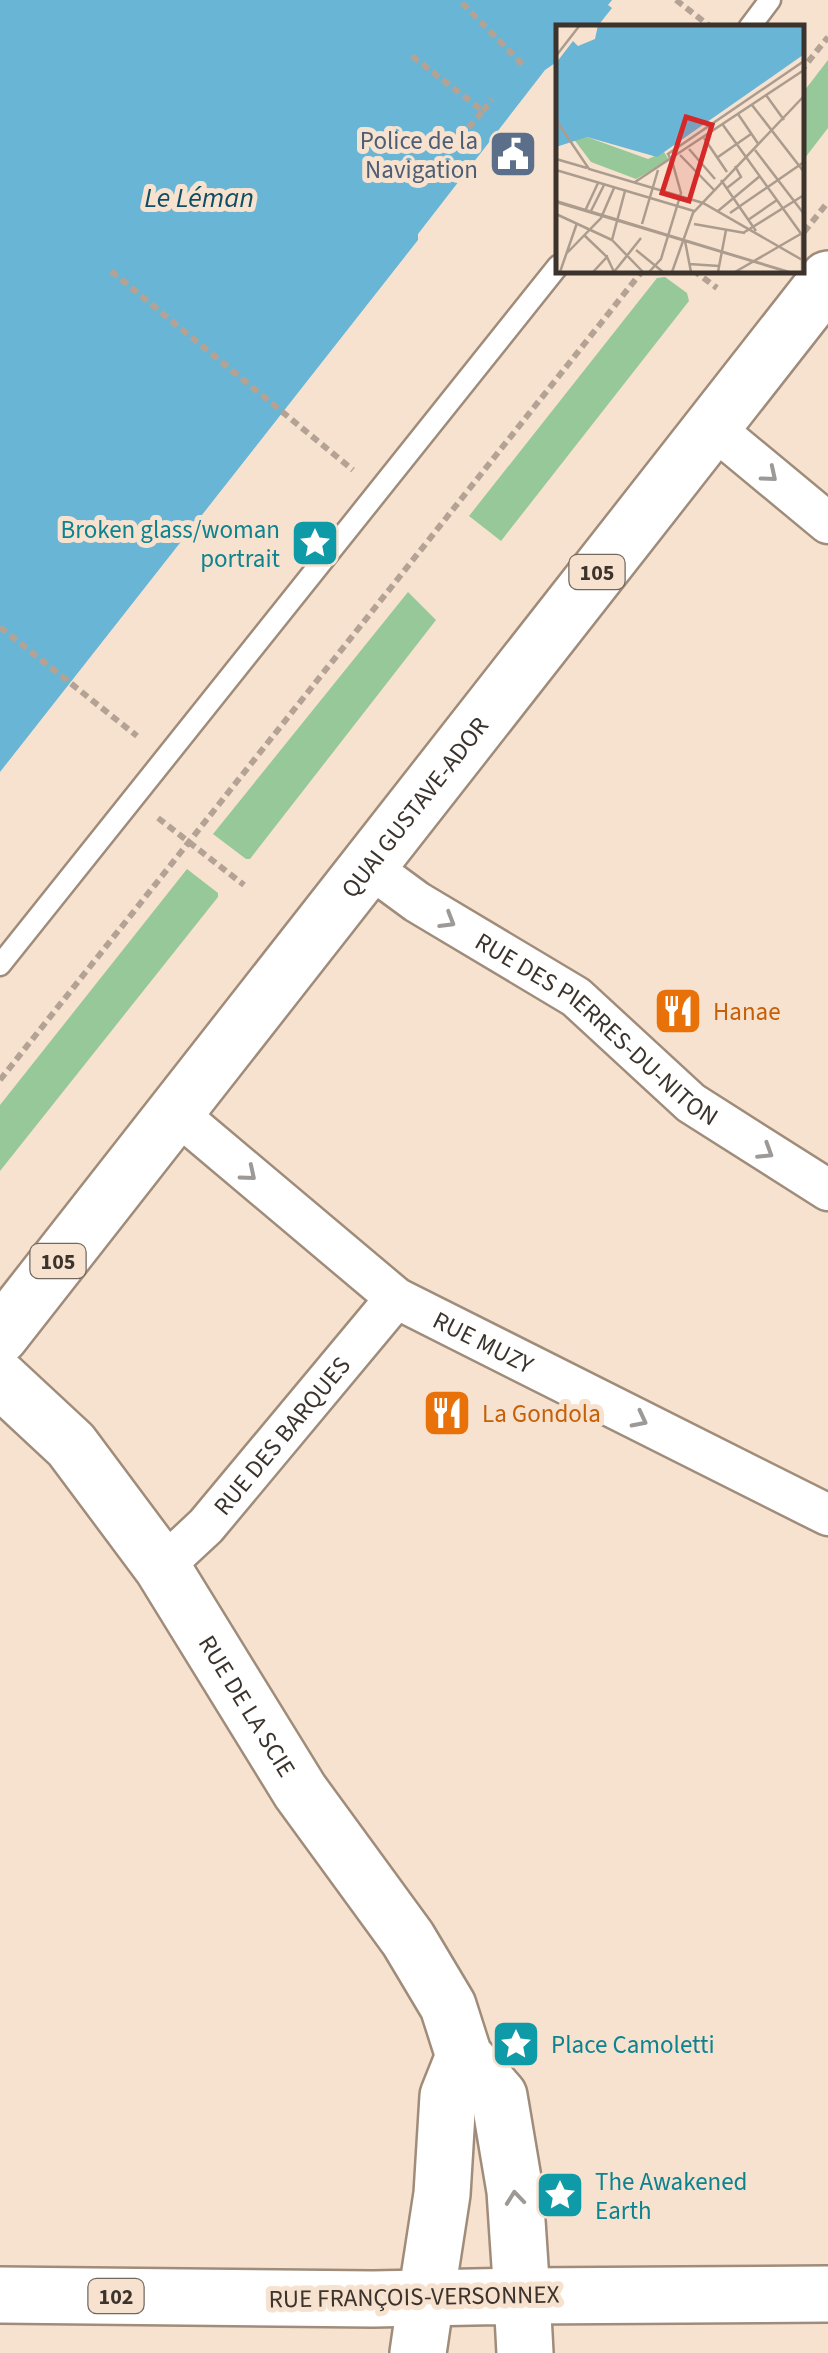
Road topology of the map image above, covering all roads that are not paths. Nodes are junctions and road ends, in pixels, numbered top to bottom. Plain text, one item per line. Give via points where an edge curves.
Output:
1 (770, 0) edge
2 (750, 25) edge
3 (556, 268) edge
4 (828, 279) edge
5 (711, 426) junction
6 (828, 523) edge
7 (368, 866) junction
8 (0, 965) edge
9 (174, 1111) junction
10 (828, 1190) edge
11 (396, 1298) junction
12 (0, 1336) edge
13 (0, 1379) edge
14 (828, 1515) edge
15 (162, 1567) junction
16 (464, 2056) junction
17 (828, 2294) edge
18 (0, 2296) edge
19 (522, 2296) junction
20 (426, 2298) junction
21 (418, 2353) edge
22 (526, 2353) edge

1 - 2 lane
3 - 8 lane
4 - 5 main road, QUAI GUSTAVE-ADOR / 105
5 -> 6 street
5 - 7 main road, QUAI GUSTAVE-ADOR / 105
7 - 9 main road, QUAI GUSTAVE-ADOR / 105
7 -> 10 street, RUE DES PIERRES-DU-NITON via 576,998 691,1103
9 -> 11 street, RUE MUZY
9 - 12 main road, QUAI GUSTAVE-ADOR / 105
11 -> 14 street, RUE MUZY
11 - 15 street, RUE DES BARQUES via 206,1526
13 - 15 main road, RUE DE LA SCIE via 71,1445
15 - 16 main road, RUE DE LA SCIE via 300,1791 408,1939 448,2006
19 -> 16 main road via 499,2096
16 - 20 main road via 448,2096
17 - 19 main road, RUE FRANÇOIS-VERSONNEX / 102
18 - 20 main road, RUE FRANÇOIS-VERSONNEX / 102
19 - 20 main road, RUE FRANÇOIS-VERSONNEX / 102
19 - 22 main road
20 - 21 main road

